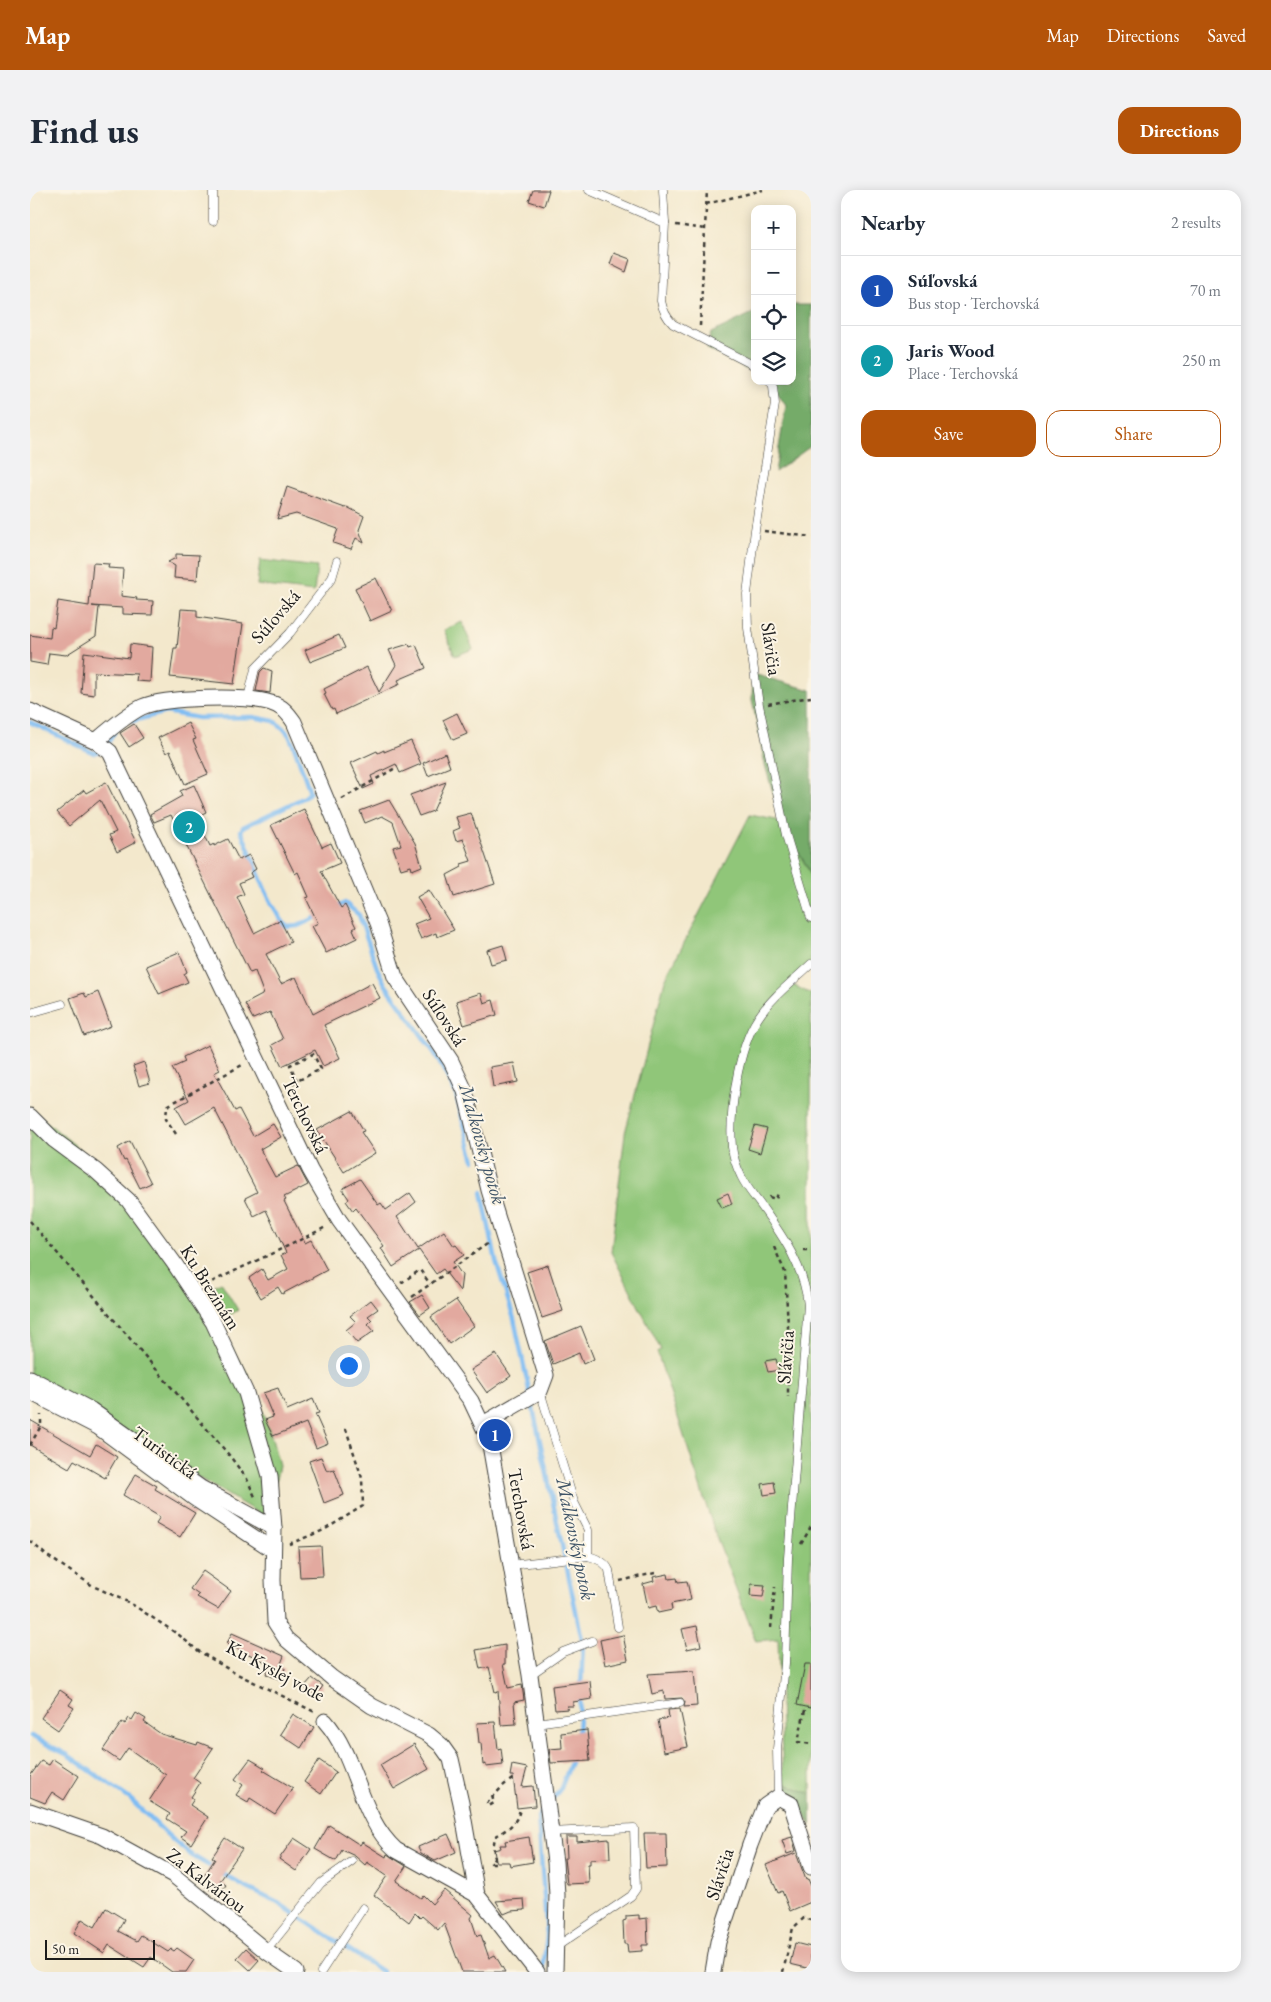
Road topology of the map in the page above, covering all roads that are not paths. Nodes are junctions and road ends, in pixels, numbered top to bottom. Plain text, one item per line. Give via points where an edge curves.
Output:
1 (214, 190) edge
2 (589, 190) edge
3 (663, 190) edge
4 (213, 221) dead end
5 (665, 223) junction
6 (751, 364) edge
7 (772, 385) edge
8 (337, 561) dead end
9 (248, 698) junction
10 (30, 711) edge
11 (102, 746) junction
12 (811, 918) edge
13 (811, 964) edge
14 (62, 1004) dead end
15 (30, 1013) edge
16 (30, 1116) edge
17 (30, 1378) edge
18 (540, 1391) junction
19 (30, 1392) edge
20 (483, 1424) junction
21 (274, 1528) junction
22 (274, 1550) junction
23 (588, 1556) junction
24 (511, 1565) junction
25 (618, 1627) dead end
26 (592, 1641) dead end
27 (530, 1675) junction
28 (680, 1703) dead end
29 (325, 1721) road end
30 (536, 1724) junction
31 (778, 1797) junction
32 (30, 1811) edge
33 (550, 1824) junction
34 (352, 1860) dead end
35 (811, 1867) edge
36 (477, 1895) junction
37 (362, 1908) dead end
38 (556, 1947) junction
39 (266, 1951) junction
40 (536, 1970) edge
41 (296, 1972) edge
42 (321, 1972) edge
43 (555, 1972) edge
44 (713, 1972) edge

1 - 4 lane
2 - 5 lane
3 - 5 lane
5 - 6 lane via 662,311 673,324
7 - 12 lane, Slávičia via 775,404 746,606 759,705 786,835
8 - 9 lane, Súľovská via 332,578 290,633 255,670
9 - 11 street, Súľovská via 161,702 142,708 112,727
9 - 18 street, Súľovská via 286,710 294,722 378,923 395,977 451,1061 465,1091 489,1190 546,1375
10 - 11 street
11 - 20 street, Terchovská via 310,1170 339,1220 471,1401
13 - 31 lane, Slávičia via 758,1018 750,1032 732,1120 732,1149 741,1176 784,1239 804,1278 808,1305 788,1558 785,1663 777,1748
14 - 15 lane
16 - 21 street, Ku Brezinám via 54,1140 128,1200 213,1322 246,1393 270,1476
17 - 21 street, Turistická via 91,1410 201,1488
18 - 20 street
18 - 23 lane via 574,1502 588,1530
19 - 22 street, Turistická via 98,1427 194,1498
20 - 24 street, Terchovská via 489,1439
21 - 22 street, Ku Kyslej vode
22 - 36 street, Ku Kyslej vode via 275,1622 286,1639 372,1706 429,1735 442,1745 451,1759
23 - 24 lane, Terchovská
23 - 25 lane via 607,1565
24 - 27 street, Terchovská
26 - 27 lane via 563,1652
27 - 30 street, Terchovská
28 - 30 lane
29 - 36 street, Ku Kyslej vode via 337,1734 364,1804 385,1841
30 - 33 street, Terchovská
31 - 35 street via 791,1804
31 - 44 street, Slávičia via 765,1806 750,1844 718,1942
32 - 39 street, Za Kalváriou via 102,1836 173,1875
33 - 38 street, Terchovská via 557,1895
33 - 38 lane via 634,1828 636,1889 631,1896
34 - 39 lane via 321,1882
36 - 40 street, Ku Kyslej vode
37 - 42 lane
38 - 43 street, Terchovská
39 - 41 street, Za Kalváriou

